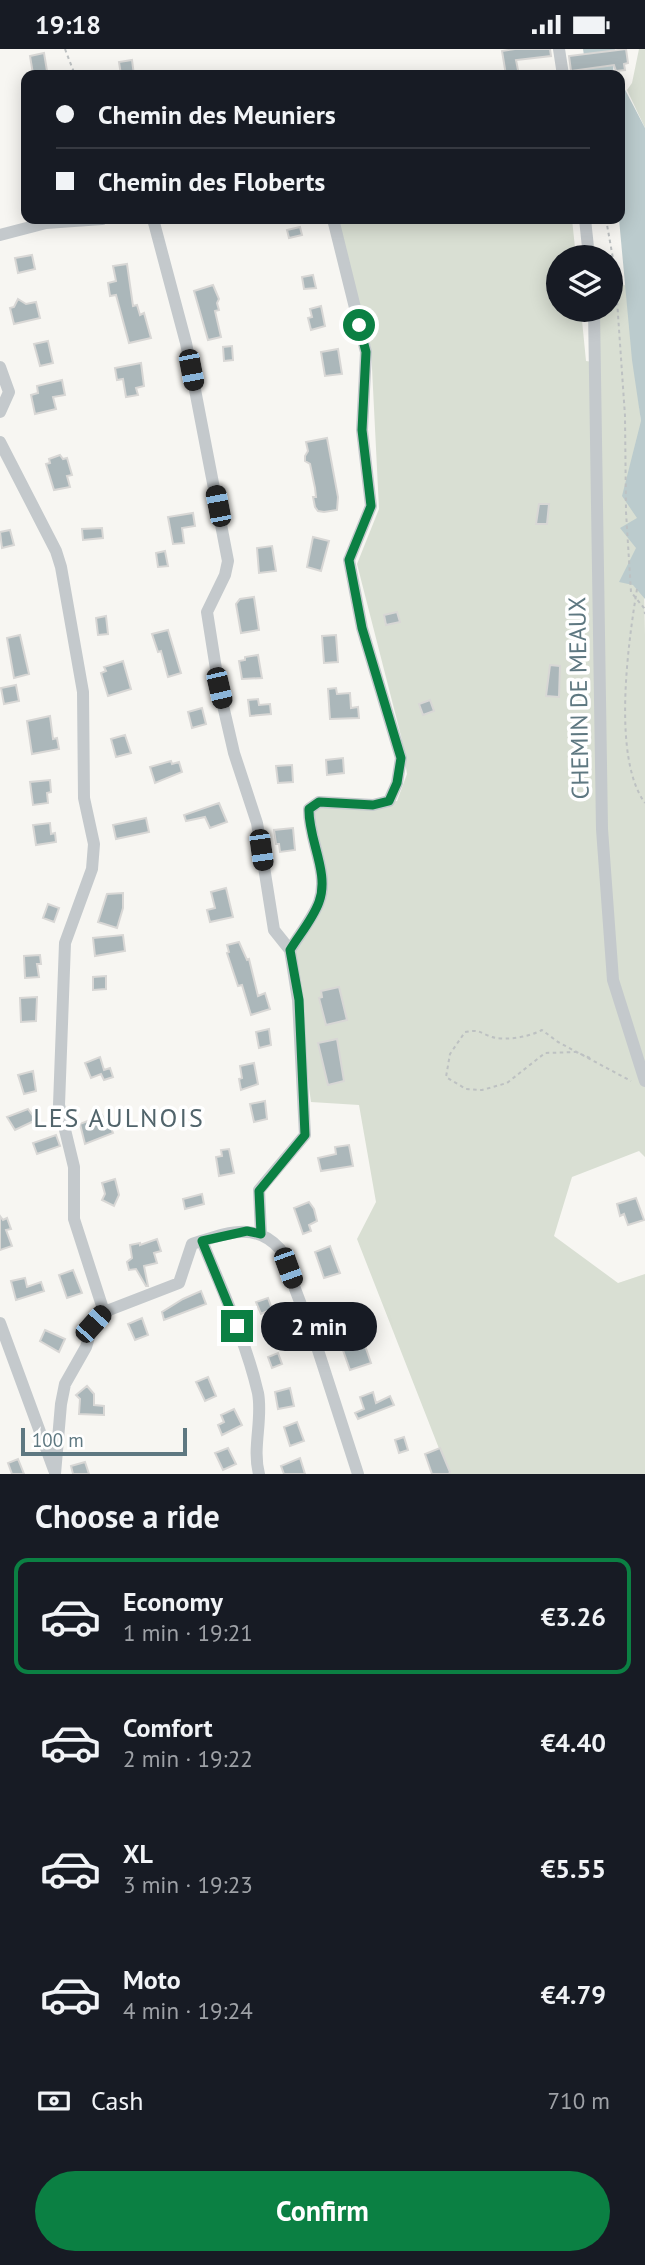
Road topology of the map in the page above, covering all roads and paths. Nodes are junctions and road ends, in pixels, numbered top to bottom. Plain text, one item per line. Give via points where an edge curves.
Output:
1 (65, 49) edge
2 (559, 49) edge
3 (73, 70) edge
4 (562, 70) edge
5 (42, 224) edge
6 (154, 224) edge
7 (334, 224) edge
8 (586, 224) edge
9 (607, 224) edge
10 (0, 235) edge
11 (588, 245) edge
12 (610, 245) edge
13 (594, 322) edge
14 (619, 322) edge
15 (0, 367) edge
16 (0, 412) edge
17 (0, 442) edge
18 (637, 589) dead end
19 (635, 597) junction
20 (645, 614) edge
21 (645, 803) edge
22 (290, 950) junction
23 (590, 1058) junction
24 (640, 1082) edge
25 (261, 1234) junction
26 (202, 1241) junction
27 (104, 1312) junction
28 (0, 1323) edge
29 (55, 1474) edge
30 (259, 1474) edge
31 (358, 1474) edge

1 - 3 path
2 - 4 street
5 - 10 street
6 - 22 street via 186,343 228,561 207,612 219,688 257,823 274,930
7 - 22 street via 366,352 362,430 371,506 349,560 362,628 401,758 389,801 373,805 319,802 309,809 322,878 320,901
8 - 11 street
9 - 12 path
13 - 24 street, CHEMIN DE MEAUX via 602,829 613,980
14 - 19 path via 626,512
15 - 16 street via 9,392
17 - 27 street via 56,551 83,692 84,799 94,857 65,943 59,1105 74,1167 74,1219
18 - 19 path
19 - 20 path
19 - 21 path via 628,641 625,751
22 - 25 street via 299,1000 305,1135 259,1191
23 - 23 path via 542,1030 528,1036 493,1038 478,1030 465,1032 450,1054 446,1077 466,1089 482,1090 507,1083 545,1053 576,1052
23 - 24 path
25 - 26 street via 247,1231
25 - 31 street via 280,1249 288,1268
26 - 27 street via 192,1244 179,1283
26 - 30 street via 237,1326 258,1396
27 - 29 street via 93,1324 65,1384
28 - 29 street

